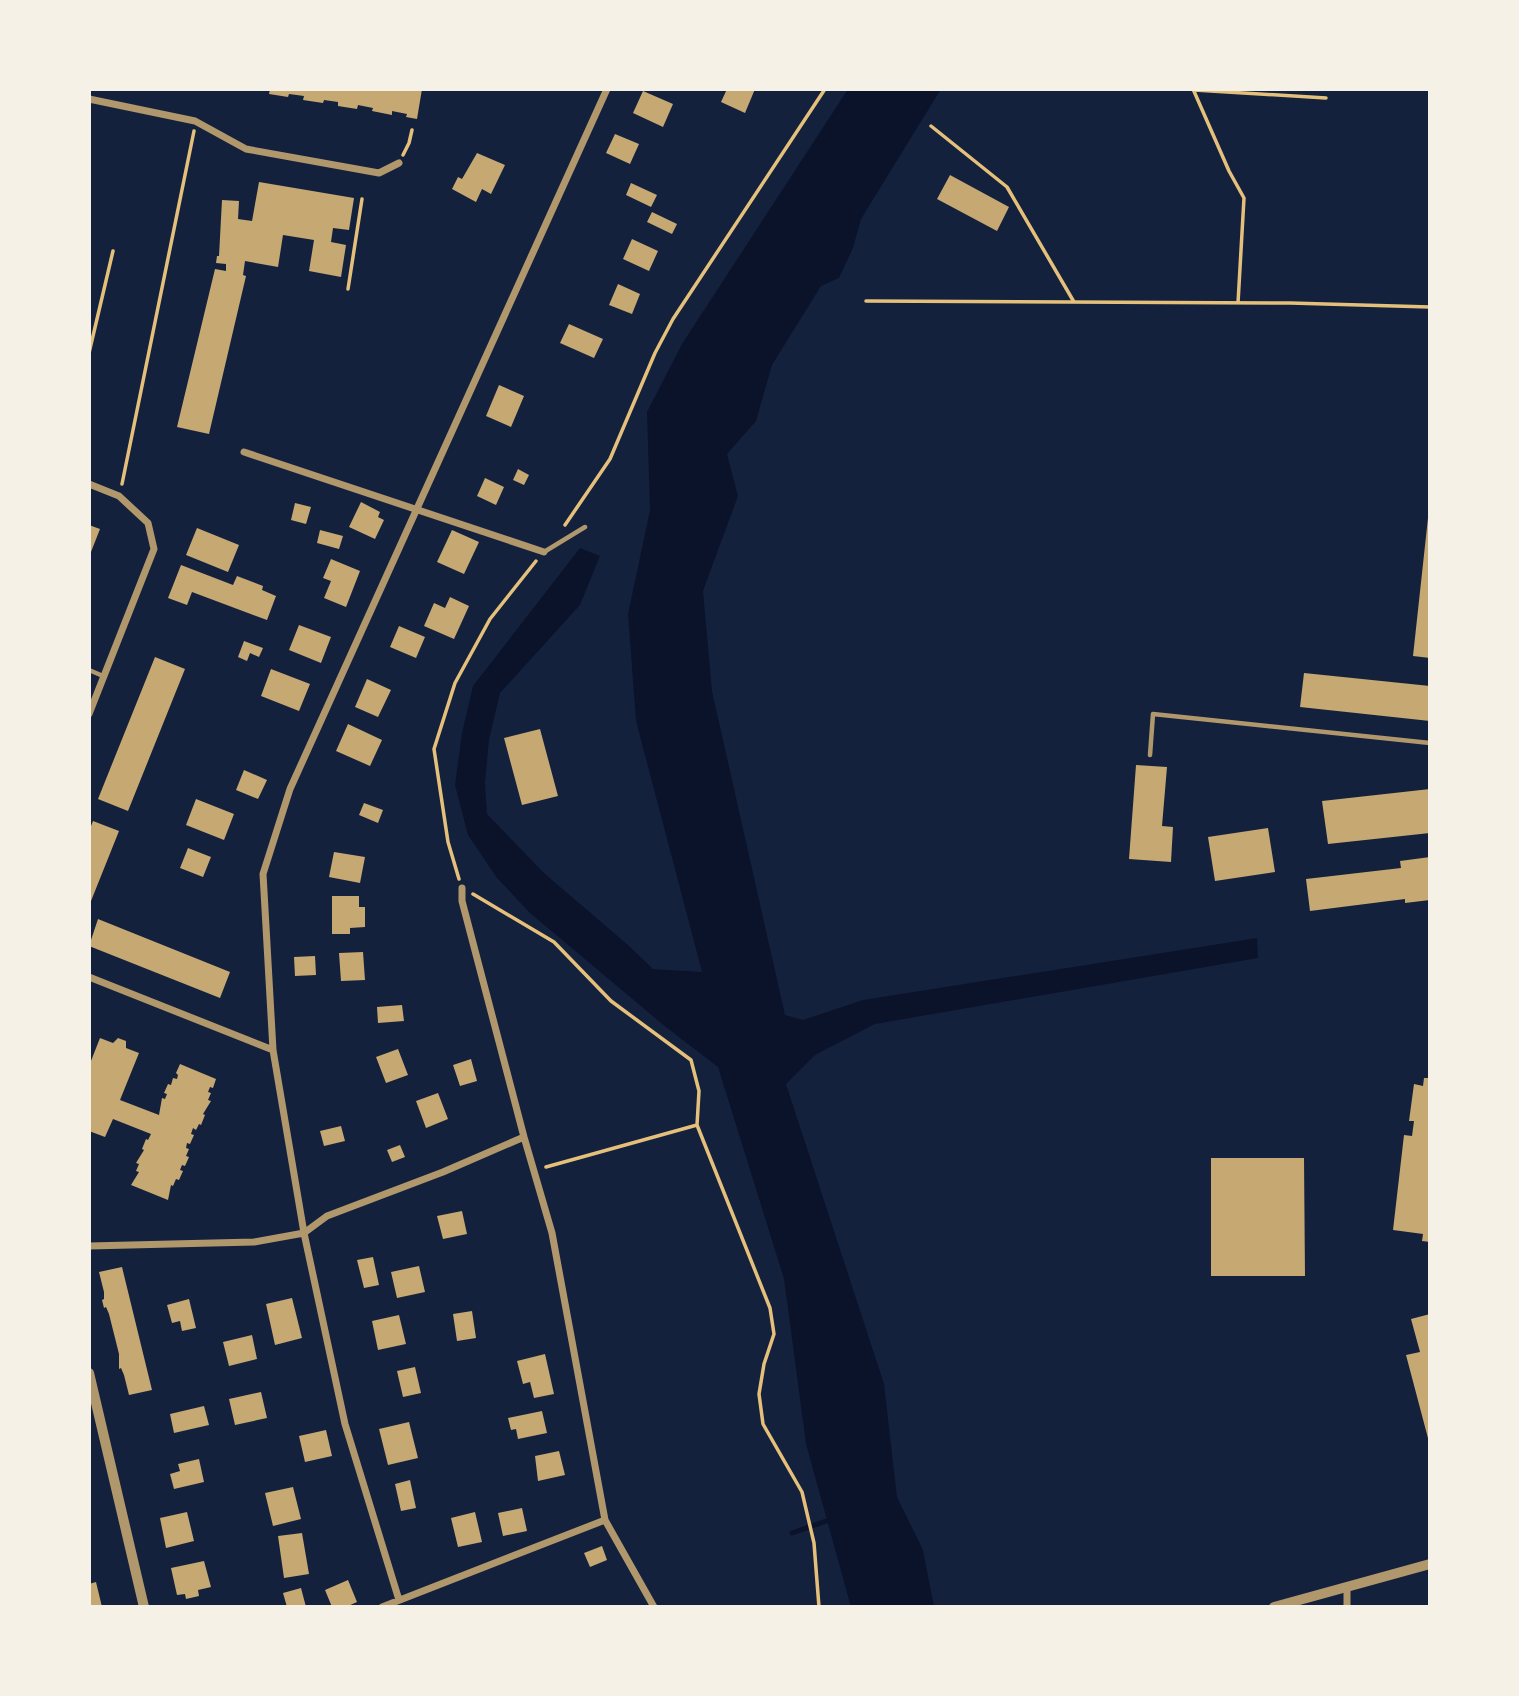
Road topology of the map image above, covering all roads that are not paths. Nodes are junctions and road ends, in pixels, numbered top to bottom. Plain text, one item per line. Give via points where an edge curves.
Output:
1 (607, 89) edge
2 (89, 99) edge
3 (399, 163) road end
4 (244, 452) dead end
5 (89, 484) edge
6 (417, 510) junction
7 (586, 527) dead end
8 (544, 552) joint
9 (89, 670) edge
10 (104, 676) junction
11 (89, 714) edge
12 (1430, 743) edge
13 (1150, 755) dead end
14 (462, 888) road end
15 (89, 977) edge
16 (273, 1050) junction
17 (524, 1138) junction
18 (304, 1233) junction
19 (89, 1246) edge
20 (89, 1373) edge
21 (605, 1520) junction
22 (1430, 1564) edge
23 (1347, 1588) junction
24 (399, 1600) junction
25 (144, 1607) edge
26 (382, 1607) edge
27 (654, 1607) edge
28 (1274, 1607) edge
29 (1347, 1607) edge

1 - 6 street
2 - 3 street via 195,121 246,149 379,173
4 - 6 street
5 - 10 street via 119,496 148,523 153,549
6 - 8 street
6 - 16 street via 290,789 263,874
7 - 8 lane
9 - 10 lane
10 - 11 street
12 - 13 lane via 1153,714
14 - 17 street
15 - 16 street
16 - 18 street
17 - 18 street via 327,1216
17 - 21 street via 552,1233
18 - 19 street via 254,1242
18 - 24 street via 345,1424
20 - 25 street
21 - 24 street
21 - 27 street
22 - 23 street
23 - 28 street
23 - 29 street
24 - 26 street

